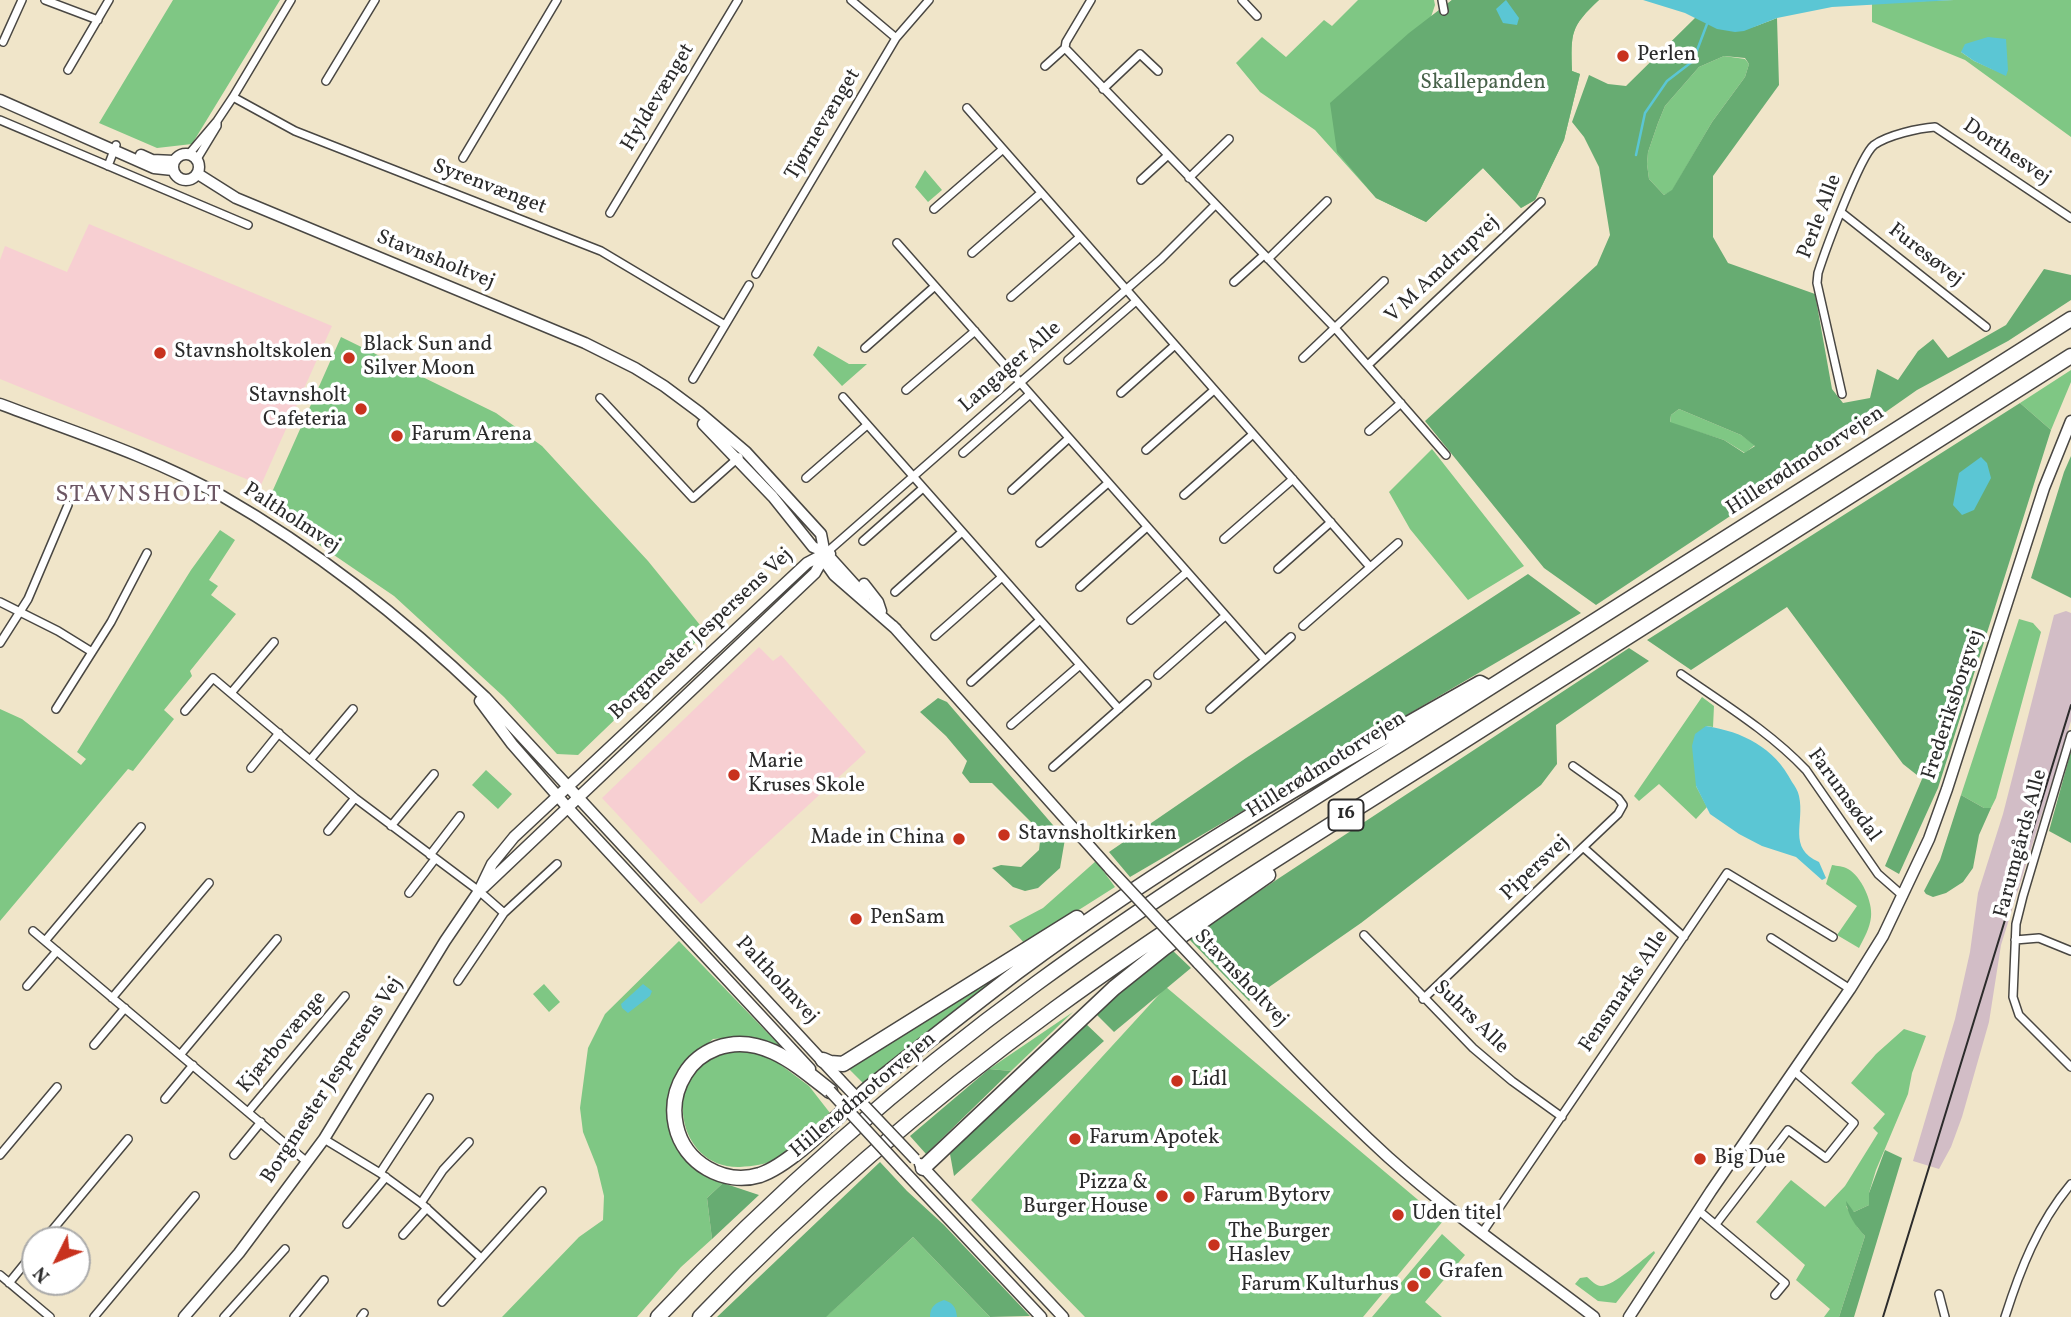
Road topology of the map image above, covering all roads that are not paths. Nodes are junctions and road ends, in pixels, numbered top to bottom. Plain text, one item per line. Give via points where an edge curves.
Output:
1 (22, 0) edge
2 (45, 0) edge
3 (109, 0) edge
4 (291, 0) edge
5 (375, 0) edge
6 (557, 0) edge
7 (738, 0) edge
8 (851, 0) edge
9 (929, 0) edge
10 (1091, 0) edge
11 (1242, 0) edge
12 (1442, 0) edge
13 (1444, 10) dead end
14 (1257, 16) dead end
15 (97, 20) junction
16 (896, 38) junction
17 (3, 42) dead end
18 (1065, 48) junction
19 (1045, 66) dead end
20 (68, 70) dead end
21 (1158, 71) dead end
22 (326, 81) dead end
23 (1102, 89) junction
24 (233, 97) junction
25 (0, 100) edge
26 (967, 108) dead end
27 (0, 120) edge
28 (1919, 128) joint
29 (1229, 139) dead end
30 (115, 148) junction
31 (1003, 149) junction
32 (1167, 156) junction
33 (193, 157) junction
34 (463, 158) dead end
35 (108, 166) junction
36 (174, 166) junction
37 (194, 177) junction
38 (1189, 178) junction
39 (1141, 180) dead end
40 (1041, 192) junction
41 (1326, 201) dead end
42 (1541, 202) dead end
43 (1215, 205) junction
44 (934, 209) dead end
45 (610, 213) dead end
46 (1842, 213) junction
47 (2071, 218) edge
48 (248, 225) dead end
49 (1080, 237) junction
50 (897, 243) dead end
51 (972, 253) dead end
52 (1266, 257) junction
53 (756, 274) dead end
54 (1384, 281) dead end
55 (1234, 282) dead end
56 (749, 285) dead end
57 (935, 286) junction
58 (1126, 289) junction
59 (1011, 297) dead end
60 (1136, 301) junction
61 (2071, 318) edge
62 (725, 325) junction
63 (1986, 327) dead end
64 (1335, 328) junction
65 (975, 331) junction
66 (1175, 345) junction
67 (865, 348) dead end
68 (2071, 356) edge
69 (1303, 358) dead end
70 (1068, 360) dead end
71 (1369, 364) junction
72 (693, 379) dead end
73 (1021, 383) junction
74 (906, 390) dead end
75 (1214, 390) junction
76 (1121, 393) dead end
77 (1030, 394) junction
78 (1842, 394) dead end
79 (843, 397) dead end
80 (600, 398) dead end
81 (1401, 403) junction
82 (0, 404) edge
83 (2071, 421) edge
84 (867, 425) junction
85 (1369, 431) dead end
86 (1253, 434) junction
87 (1069, 438) junction
88 (1146, 450) dead end
89 (962, 453) dead end
90 (742, 455) junction
91 (1446, 455) dead end
92 (913, 476) junction
93 (806, 478) dead end
94 (1293, 479) junction
95 (1108, 483) junction
96 (923, 488) junction
97 (1012, 490) dead end
98 (1184, 495) dead end
99 (68, 505) dead end
100 (1331, 522) junction
101 (1147, 527) junction
102 (962, 532) junction
103 (1224, 539) dead end
104 (863, 541) dead end
105 (1398, 542) dead end
106 (1040, 543) dead end
107 (147, 553) dead end
108 (826, 553) junction
109 (1370, 567) junction
110 (1278, 569) dead end
111 (1187, 572) junction
112 (1002, 577) junction
113 (1080, 587) dead end
114 (895, 592) dead end
115 (0, 602) edge
116 (21, 611) junction
117 (1226, 616) junction
118 (1040, 620) junction
119 (1131, 620) dead end
120 (1303, 626) dead end
121 (896, 629) junction
122 (934, 636) dead end
123 (1291, 637) dead end
124 (274, 642) dead end
125 (0, 643) edge
126 (92, 652) junction
127 (1265, 660) junction
128 (1080, 666) junction
129 (460, 673) junction
130 (1681, 674) dead end
131 (1158, 675) dead end
132 (971, 682) dead end
133 (1147, 684) dead end
134 (1489, 688) junction
135 (231, 693) junction
136 (56, 709) dead end
137 (353, 709) dead end
138 (1119, 709) junction
139 (1210, 709) dead end
140 (185, 711) dead end
141 (1011, 725) dead end
142 (279, 733) junction
143 (2071, 734) edge
144 (310, 760) junction
145 (1573, 766) dead end
146 (1053, 767) dead end
147 (251, 768) dead end
148 (434, 774) dead end
149 (567, 785) junction
150 (557, 795) junction
151 (355, 798) junction
152 (579, 798) junction
153 (568, 808) junction
154 (1351, 812) junction
155 (460, 816) dead end
156 (391, 826) junction
157 (141, 827) dead end
158 (328, 831) dead end
159 (1196, 848) junction
160 (1584, 848) junction
161 (433, 857) junction
162 (557, 864) dead end
163 (209, 883) dead end
164 (479, 891) junction
165 (409, 893) dead end
166 (1903, 896) junction
167 (504, 913) junction
168 (33, 931) dead end
169 (1364, 934) dead end
170 (1684, 937) junction
171 (1833, 937) dead end
172 (1771, 938) dead end
173 (277, 939) dead end
174 (2015, 940) junction
175 (45, 941) junction
176 (57, 951) junction
177 (2071, 951) edge
178 (728, 959) junction
179 (717, 969) junction
180 (458, 981) dead end
181 (27, 986) dead end
182 (1850, 989) junction
183 (345, 996) dead end
184 (112, 998) junction
185 (1423, 999) junction
186 (125, 1008) junction
187 (94, 1045) dead end
188 (180, 1055) junction
189 (823, 1060) junction
190 (193, 1065) junction
191 (2071, 1068) edge
192 (1794, 1072) junction
193 (835, 1085) junction
194 (57, 1087) dead end
195 (429, 1098) dead end
196 (165, 1099) dead end
197 (248, 1112) junction
198 (1562, 1117) junction
199 (261, 1122) junction
200 (128, 1139) dead end
201 (324, 1139) junction
202 (469, 1142) dead end
203 (0, 1155) edge
204 (234, 1155) dead end
205 (307, 1162) junction
206 (919, 1164) junction
207 (907, 1174) junction
208 (383, 1175) junction
209 (2071, 1184) edge
210 (542, 1191) dead end
211 (195, 1196) dead end
212 (424, 1205) junction
213 (1698, 1210) junction
214 (347, 1224) dead end
215 (1716, 1224) junction
216 (56, 1226) edge
217 (1482, 1233) junction
218 (403, 1235) dead end
219 (285, 1249) dead end
220 (481, 1258) junction
221 (21, 1268) edge
222 (0, 1275) edge
223 (324, 1280) dead end
224 (9, 1283) junction
225 (1939, 1294) dead end
226 (1775, 1295) dead end
227 (442, 1302) dead end
228 (50, 1317) edge
229 (94, 1317) edge
230 (184, 1317) edge
231 (224, 1317) edge
232 (294, 1317) edge
233 (658, 1317) edge
234 (700, 1317) edge
235 (1041, 1317) edge
236 (1063, 1317) edge
237 (1594, 1317) edge
238 (1629, 1317) edge
239 (1945, 1317) edge
240 (2005, 1317) edge

1 - 17 street
2 - 15 street
3 - 15 street
4 - 24 street
5 - 22 street
6 - 34 street
7 - 45 street, Hyldevænget
8 - 16 street
9 - 16 street, Tjørnevænget
10 - 18 street
11 - 14 street
12 - 13 street
15 - 20 street
16 - 53 street, Tjørnevænget
18 - 19 street
18 - 23 street
21 - 23 street via 1140,54
23 - 32 street
24 - 33 street
24 - 62 street, Syrenvænget via 295,131 601,251
25 - 30 street via 69,125
26 - 31 street
27 - 35 street
28 - 46 street, Perle Alle via 1875,144 1868,151
28 - 47 street, Dorthesvej via 1935,127
29 - 38 street
30 - 35 street
30 - 36 street
31 - 40 street
31 - 44 street
32 - 38 street
32 - 39 street
33 - 36 street via 181,155
33 - 37 street via 200,166
35 - 48 street
36 - 37 street via 180,179
37 - 90 street, Stavnsholtvej via 215,193 585,343 620,362
38 - 43 street
40 - 49 street
40 - 51 street
41 - 52 street
42 - 71 street, V M Amdrupvej
43 - 52 street
43 - 58 street, Langager Alle
46 - 63 street, Furesøvej
46 - 78 street, Perle Alle via 1817,283
49 - 58 street
49 - 59 street
50 - 57 street
52 - 55 street
52 - 64 street
54 - 64 street
56 - 62 street
57 - 65 street
57 - 67 street
58 - 60 street
58 - 73 street, Langager Alle
60 - 66 street
60 - 70 street
61 - 134 highway, Hillerødmotorvejen / 16
62 - 72 street
64 - 69 street
64 - 71 street
65 - 73 street
65 - 74 street
66 - 75 street
66 - 76 street
68 - 154 highway, 16
71 - 81 street
73 - 77 street
73 - 92 street, Langager Alle
75 - 86 street
75 - 88 street
77 - 87 street
77 - 89 street
79 - 84 street
80 - 90 street via 693,498
81 - 85 street
81 - 91 street
82 - 129 street, Paltholmvej via 149,461 221,496 349,580
83 - 166 street, Frederiksborgvej via 2044,488 1947,789
84 - 92 street
84 - 93 street
86 - 94 street
86 - 98 street
87 - 95 street
87 - 97 street
90 - 108 street, Stavnsholtvej via 813,547
92 - 96 street
92 - 108 street, Langager Alle
94 - 100 street
94 - 103 street
95 - 101 street
95 - 106 street
96 - 102 street
96 - 104 street
99 - 116 street
100 - 109 street
100 - 110 street
101 - 111 street
101 - 113 street
102 - 112 street
102 - 114 street
105 - 109 street
107 - 126 street
108 - 121 street, Stavnsholtvej via 834,575
108 - 121 street, Stavnsholtvej via 836,554 846,563
108 - 149 street, Borgmester Jespersens Vej via 807,563
108 - 152 street, Borgmester Jespersens Vej via 816,572
109 - 120 street
111 - 117 street
111 - 119 street
112 - 118 street
112 - 122 street
115 - 116 street
116 - 125 street
116 - 126 street
117 - 127 street
117 - 131 street
118 - 128 street
118 - 132 street
121 - 217 street, Stavnsholtvej, bridge via 1110,869 1326,1098
123 - 127 street
124 - 135 street
126 - 136 street
127 - 139 street
128 - 138 street
128 - 141 street
129 - 149 street, Paltholmvej
129 - 150 street, Paltholmvej
130 - 166 street, Farumsødal via 1793,756 1878,874
133 - 138 street
134 - 159 highway via 1480,683
134 - 233 highway, Hillerødmotorvejen / 16 via 1184,881 1037,983 845,1137 740,1233
135 - 140 street via 213,678
135 - 142 street
137 - 144 street
138 - 146 street
142 - 144 street
142 - 147 street
143 - 174 street, Farumgårds Alle via 2022,896
144 - 151 street
145 - 160 street, Pipersvej via 1623,805
148 - 156 street
149 - 150 street, Borgmester Jespersens Vej
149 - 152 street, Paltholmvej
150 - 153 street, Paltholmvej
150 - 164 street, Borgmester Jespersens Vej via 492,864
151 - 156 street
151 - 158 street
152 - 153 street, Borgmester Jespersens Vej
152 - 178 street, Paltholmvej
153 - 164 street, Borgmester Jespersens Vej
153 - 179 street, Paltholmvej
154 - 206 highway via 1330,832 1114,988
154 - 234 highway, 16 via 1202,907 970,1073 867,1159
155 - 161 street
156 - 161 street
157 - 175 street
159 - 189 highway via 843,1064
159 - 193 highway via 989,994 772,1170 741,1178 708,1170 690,1155 677,1130 675,1101 682,1079 696,1060 722,1046 763,1047
160 - 170 street
160 - 185 street, Pipersvej
161 - 164 street
161 - 165 street
162 - 167 street
163 - 184 street
164 - 167 street
164 - 201 street, Borgmester Jespersens Vej
166 - 182 street, Frederiksborgvej
167 - 180 street
168 - 175 street, Kjærbovænge
169 - 185 street, Suhrs Alle
170 - 171 street, Fensmarks Alle via 1727,873
170 - 198 street, Fensmarks Alle
172 - 182 street
173 - 188 street
174 - 177 street via 2039,938
174 - 191 street, Farumgårds Alle via 2014,1006
175 - 176 street, Kjærbovænge
176 - 181 street
176 - 184 street, Kjærbovænge
178 - 179 street
178 - 189 street, Paltholmvej
179 - 193 street, Paltholmvej
182 - 192 street, Frederiksborgvej
183 - 197 street, Kjærbovænge
184 - 186 street, Kjærbovænge
185 - 198 street, Suhrs Alle via 1513,1082
186 - 187 street
186 - 188 street, Kjærbovænge
188 - 190 street, Kjærbovænge
189 - 193 street, Paltholmvej
190 - 196 street
190 - 197 street, Kjærbovænge
192 - 213 street, Frederiksborgvej
192 - 215 street via 1854,1123 1826,1158 1788,1130
193 - 206 street, Paltholmvej, bridge
193 - 207 street, Paltholmvej, bridge
194 - 203 street
195 - 208 street
197 - 199 street, Kjærbovænge
198 - 217 street, Fensmarks Alle
199 - 204 street, Kjærbovænge
199 - 205 street, Kjærbovænge
200 - 216 street
201 - 205 street, Borgmester Jespersens Vej
201 - 208 street
202 - 212 street via 443,1170
205 - 230 street, Borgmester Jespersens Vej
206 - 207 street
206 - 236 street, Paltholmvej
207 - 235 street, Paltholmvej
208 - 212 street
208 - 214 street
209 - 240 street via 2031,1247
210 - 220 street
211 - 229 street
212 - 218 street
212 - 220 street
213 - 215 street
213 - 238 street, Frederiksborgvej
215 - 226 street via 1785,1283
217 - 237 street, Stavnsholtvej
219 - 231 street
220 - 227 street
221 - 224 street
222 - 224 street
223 - 232 street
224 - 228 street
225 - 239 street

